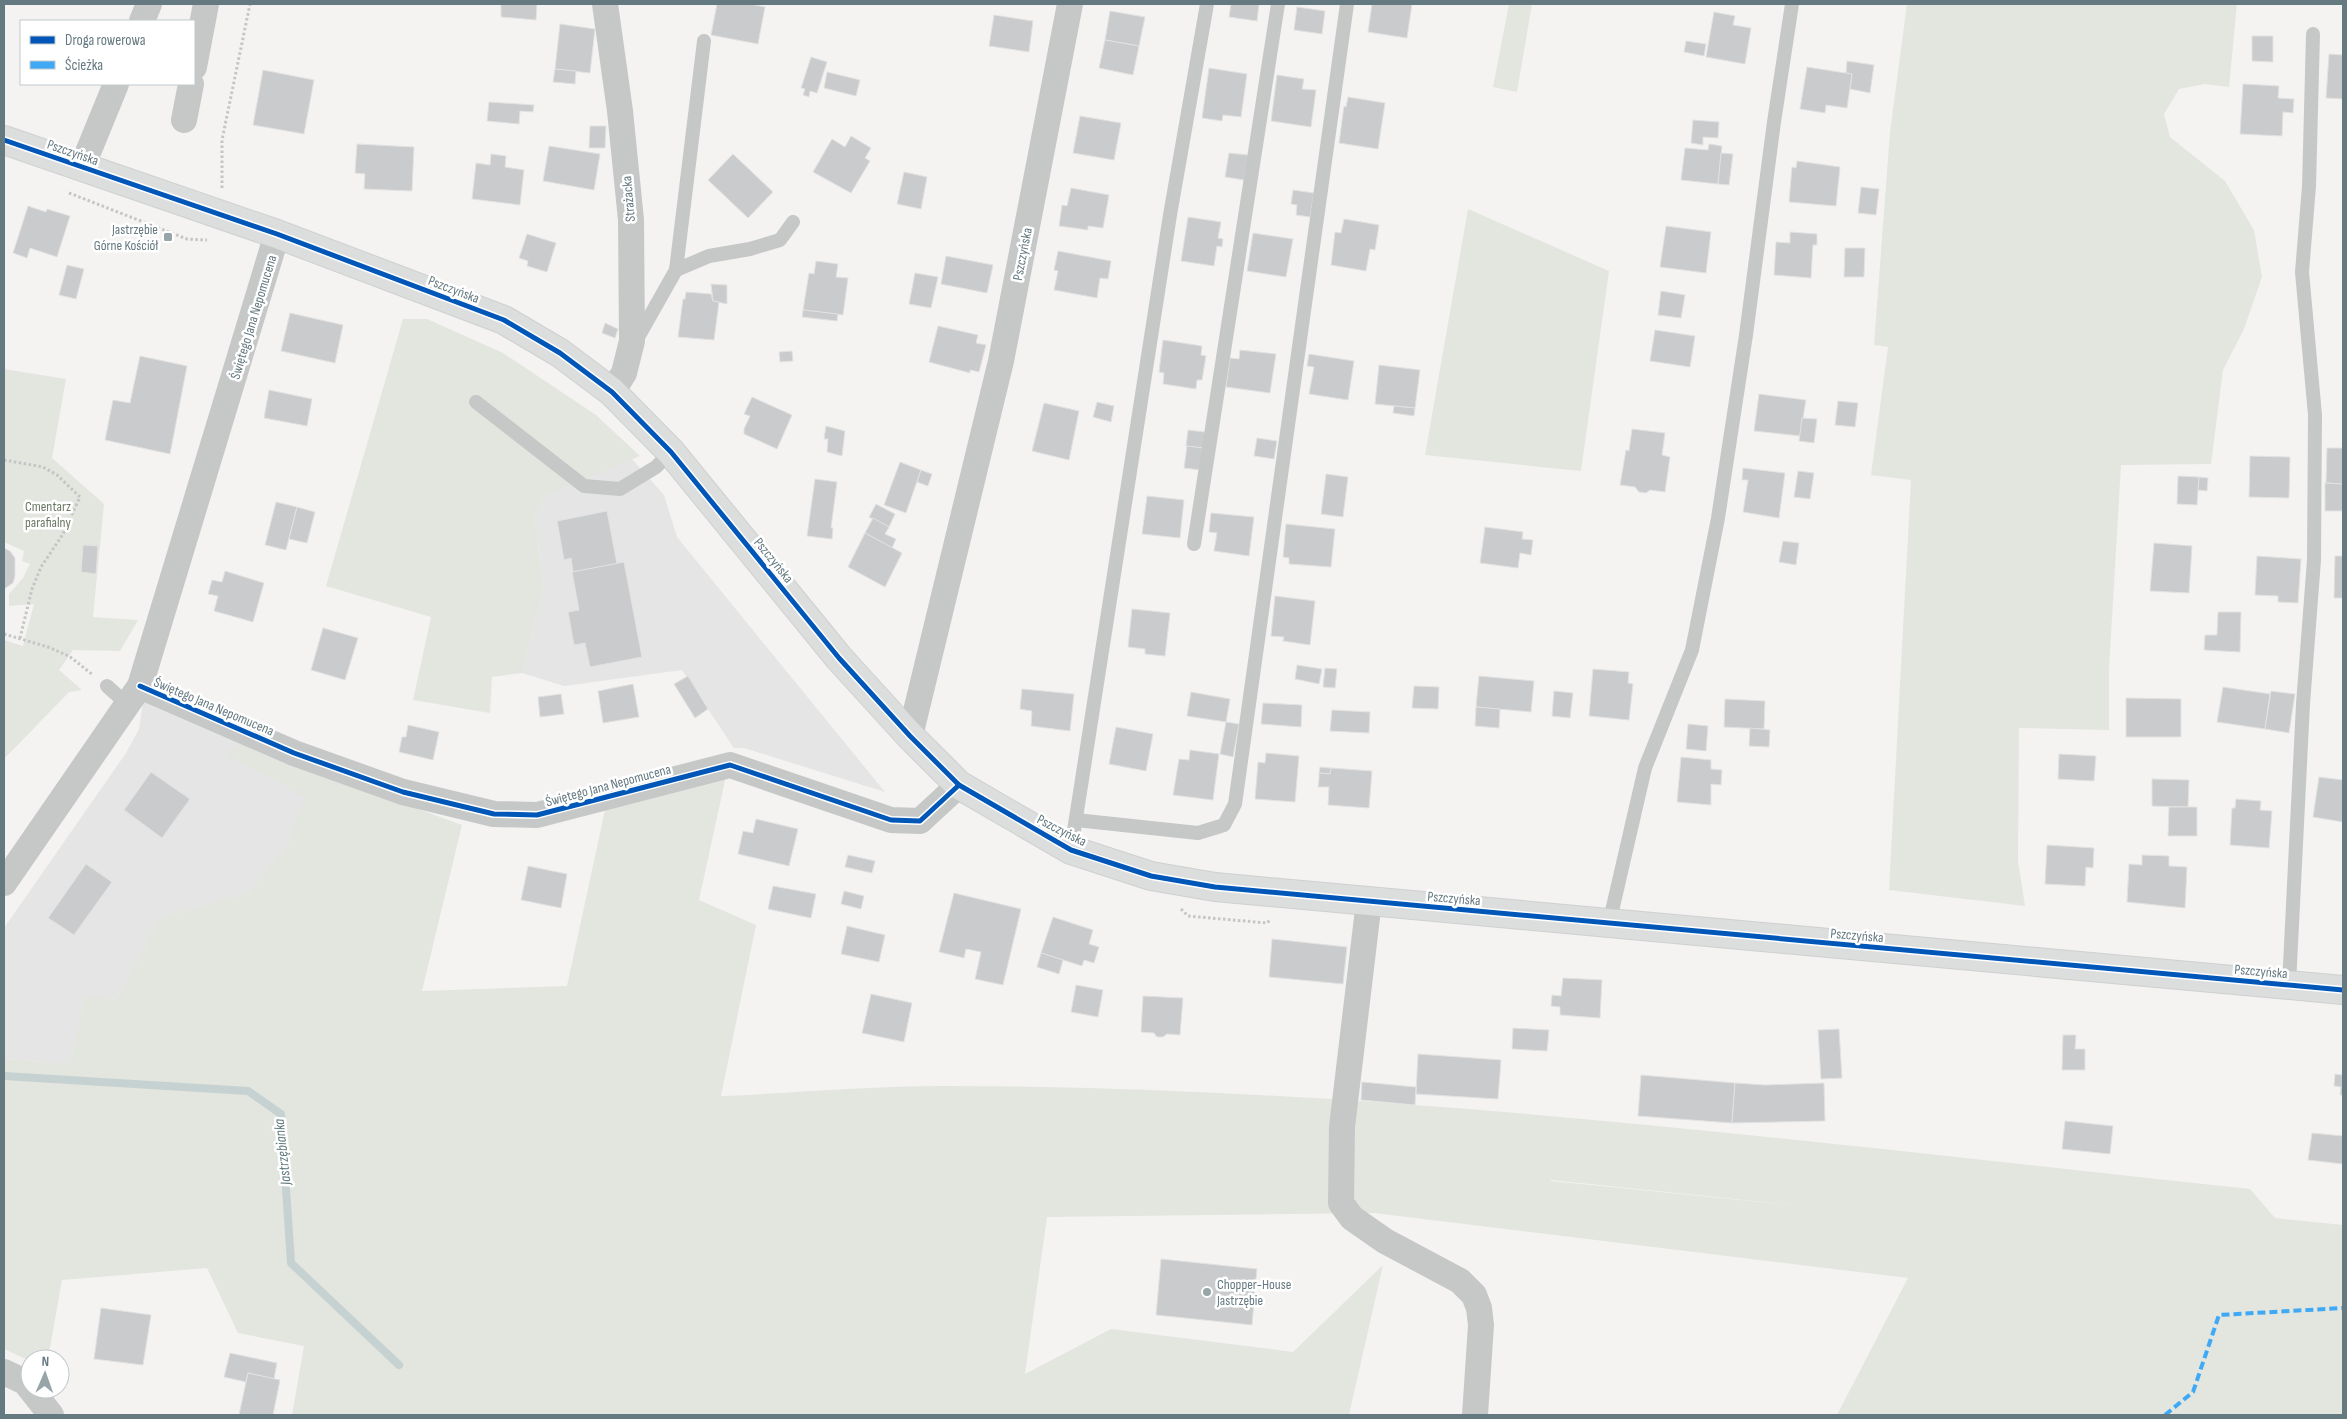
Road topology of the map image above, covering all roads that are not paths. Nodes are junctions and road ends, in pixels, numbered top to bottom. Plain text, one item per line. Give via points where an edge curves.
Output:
1 (150, 4) edge
2 (206, 4) edge
3 (605, 4) edge
4 (1070, 4) edge
5 (1207, 4) edge
6 (1278, 4) edge
7 (1347, 4) edge
8 (1792, 4) edge
9 (142, 20) edge
10 (2313, 34) dead end
11 (704, 40) dead end
12 (195, 62) edge
13 (116, 85) edge
14 (190, 85) edge
15 (184, 120) dead end
16 (4, 140) edge
17 (82, 167) junction
18 (793, 222) dead end
19 (277, 234) junction
20 (676, 270) junction
21 (622, 372) junction
22 (476, 402) dead end
23 (671, 452) junction
24 (1194, 544) dead end
25 (107, 686) road end
26 (134, 695) junction
27 (910, 736) junction
28 (959, 785) junction
29 (1076, 820) junction
30 (1071, 850) junction
31 (4, 883) edge
32 (1369, 901) junction
33 (1609, 924) junction
34 (2290, 984) junction
35 (2343, 990) edge
36 (4, 1372) edge
37 (51, 1415) edge
38 (1475, 1415) edge

1 - 9 street
2 - 12 street
3 - 21 street, Strażacka via 631,220 632,341
4 - 27 street, Pszczyńska via 1001,361
5 - 29 lane via 1170,215
6 - 24 lane
7 - 29 lane via 1235,804 1224,826 1198,833
8 - 33 lane via 1718,518 1696,632 1692,650 1644,768
10 - 34 lane via 2309,186 2302,272 2315,415 2314,560 2303,704
11 - 20 lane
13 - 17 street
14 - 15 street
16 - 17 street, Pszczyńska
17 - 19 street, Pszczyńska
18 - 20 lane via 780,240 709,256
19 - 21 street, Pszczyńska via 504,320 560,353
19 - 26 street, Świętego Jana Nepomucena
20 - 21 lane
21 - 23 street, Pszczyńska
22 - 23 lane via 584,486 620,489 656,467
23 - 27 street, Pszczyńska via 839,658
25 - 26 lane
26 - 28 street, Świętego Jana Nepomucena via 403,792 494,814 537,815 730,765 891,820 920,822
26 - 31 street, Świętego Jana Nepomucena
27 - 28 street, Pszczyńska
28 - 30 street, Pszczyńska
29 - 30 lane
30 - 32 street, Pszczyńska via 1151,876 1206,886
32 - 33 street, Pszczyńska
32 - 38 street via 1342,1127 1341,1203 1352,1218 1384,1241 1460,1281 1474,1295 1480,1308 1481,1325
33 - 34 street, Pszczyńska
34 - 35 street, Pszczyńska
36 - 37 street via 25,1382

